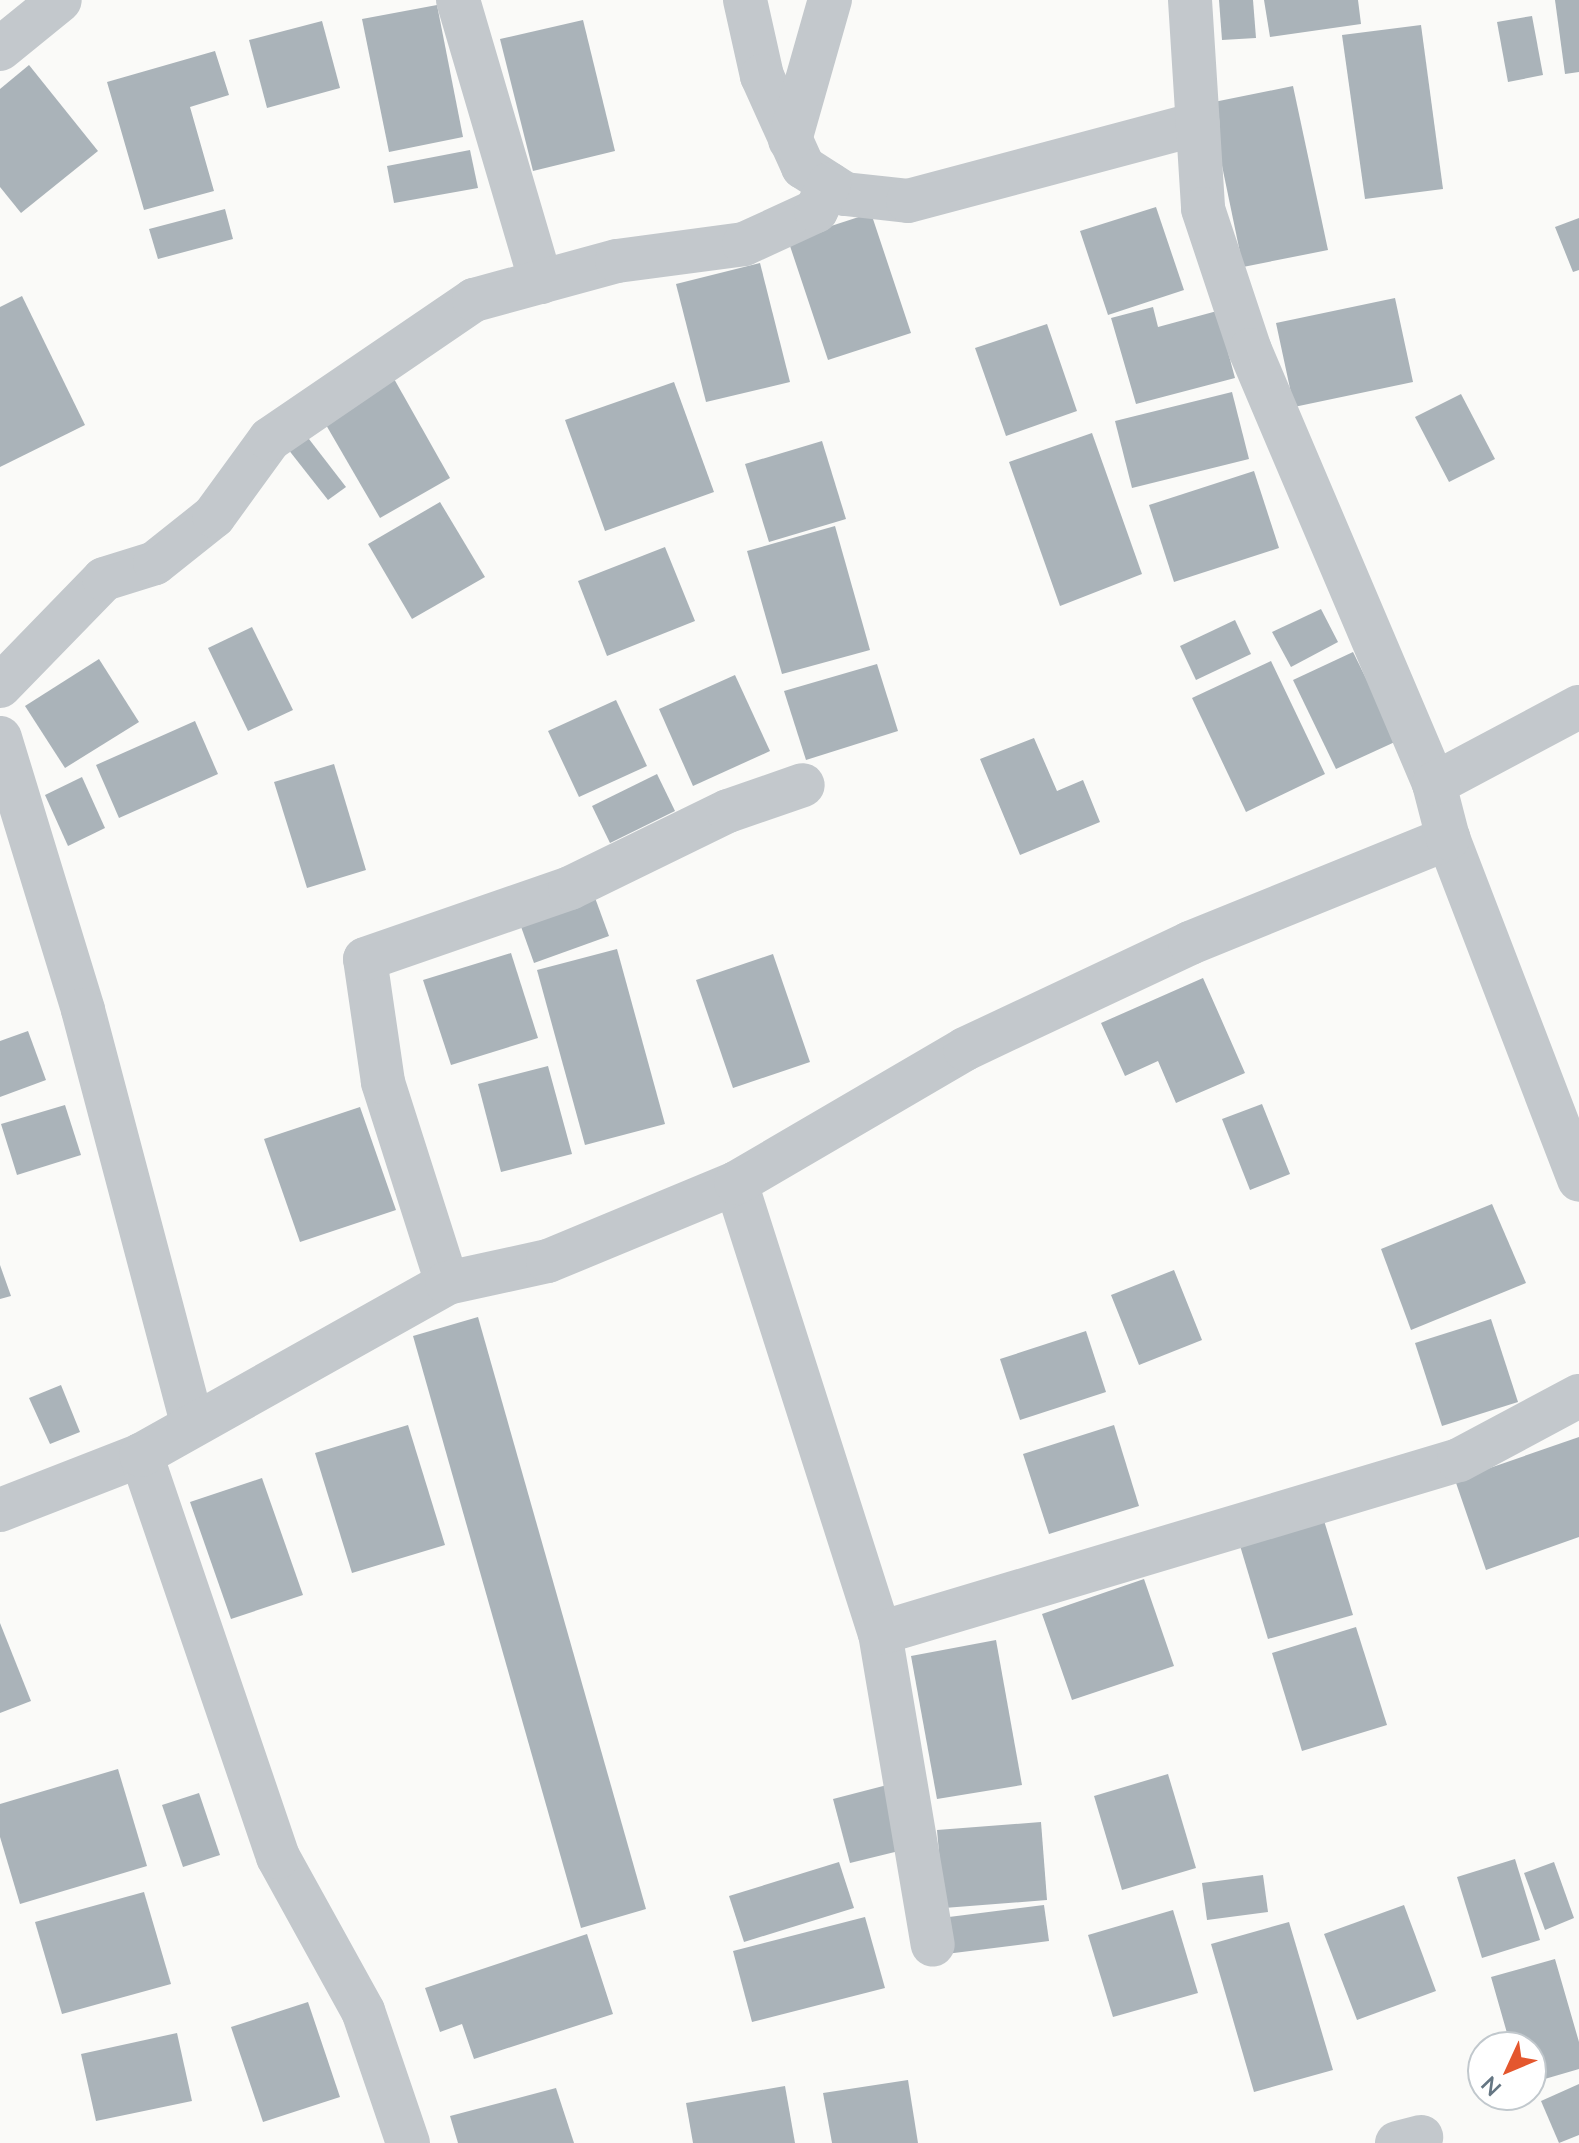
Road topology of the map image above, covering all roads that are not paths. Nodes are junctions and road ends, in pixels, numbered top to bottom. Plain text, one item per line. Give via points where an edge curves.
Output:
1 (60, 0) edge
2 (458, 0) edge
3 (745, 0) edge
4 (830, 0) edge
5 (1190, 0) edge
6 (0, 49) edge
7 (1198, 124) junction
8 (790, 140) junction
9 (829, 184) junction
10 (541, 282) junction
11 (0, 686) edge
12 (1579, 707) edge
13 (0, 738) edge
14 (1434, 784) junction
15 (803, 785) dead end
16 (1448, 838) junction
17 (1579, 1180) edge
18 (736, 1183) junction
19 (447, 1283) junction
20 (1579, 1396) edge
21 (193, 1425) junction
22 (141, 1455) junction
23 (0, 1510) edge
24 (880, 1633) junction
25 (933, 1945) dead end
26 (408, 2143) edge

1 - 6 street
2 - 10 street
3 - 8 street via 762,76
4 - 8 street
5 - 7 street
7 - 9 street via 908,201 845,194
7 - 14 street via 1203,209 1250,350
8 - 9 street via 803,167
9 - 10 street via 816,211 744,244 617,261
10 - 11 street via 474,300 279,433 214,516 155,563 104,579
12 - 14 street
13 - 21 street via 83,1010
14 - 16 street
15 - 19 street via 728,811 570,888 365,959 383,1082
16 - 17 street
16 - 18 street via 1190,943 965,1049
18 - 19 street via 548,1261
18 - 24 street
19 - 21 street
20 - 24 street via 1459,1460
21 - 22 street
22 - 23 street
22 - 26 street via 278,1857 363,2011
24 - 25 street

